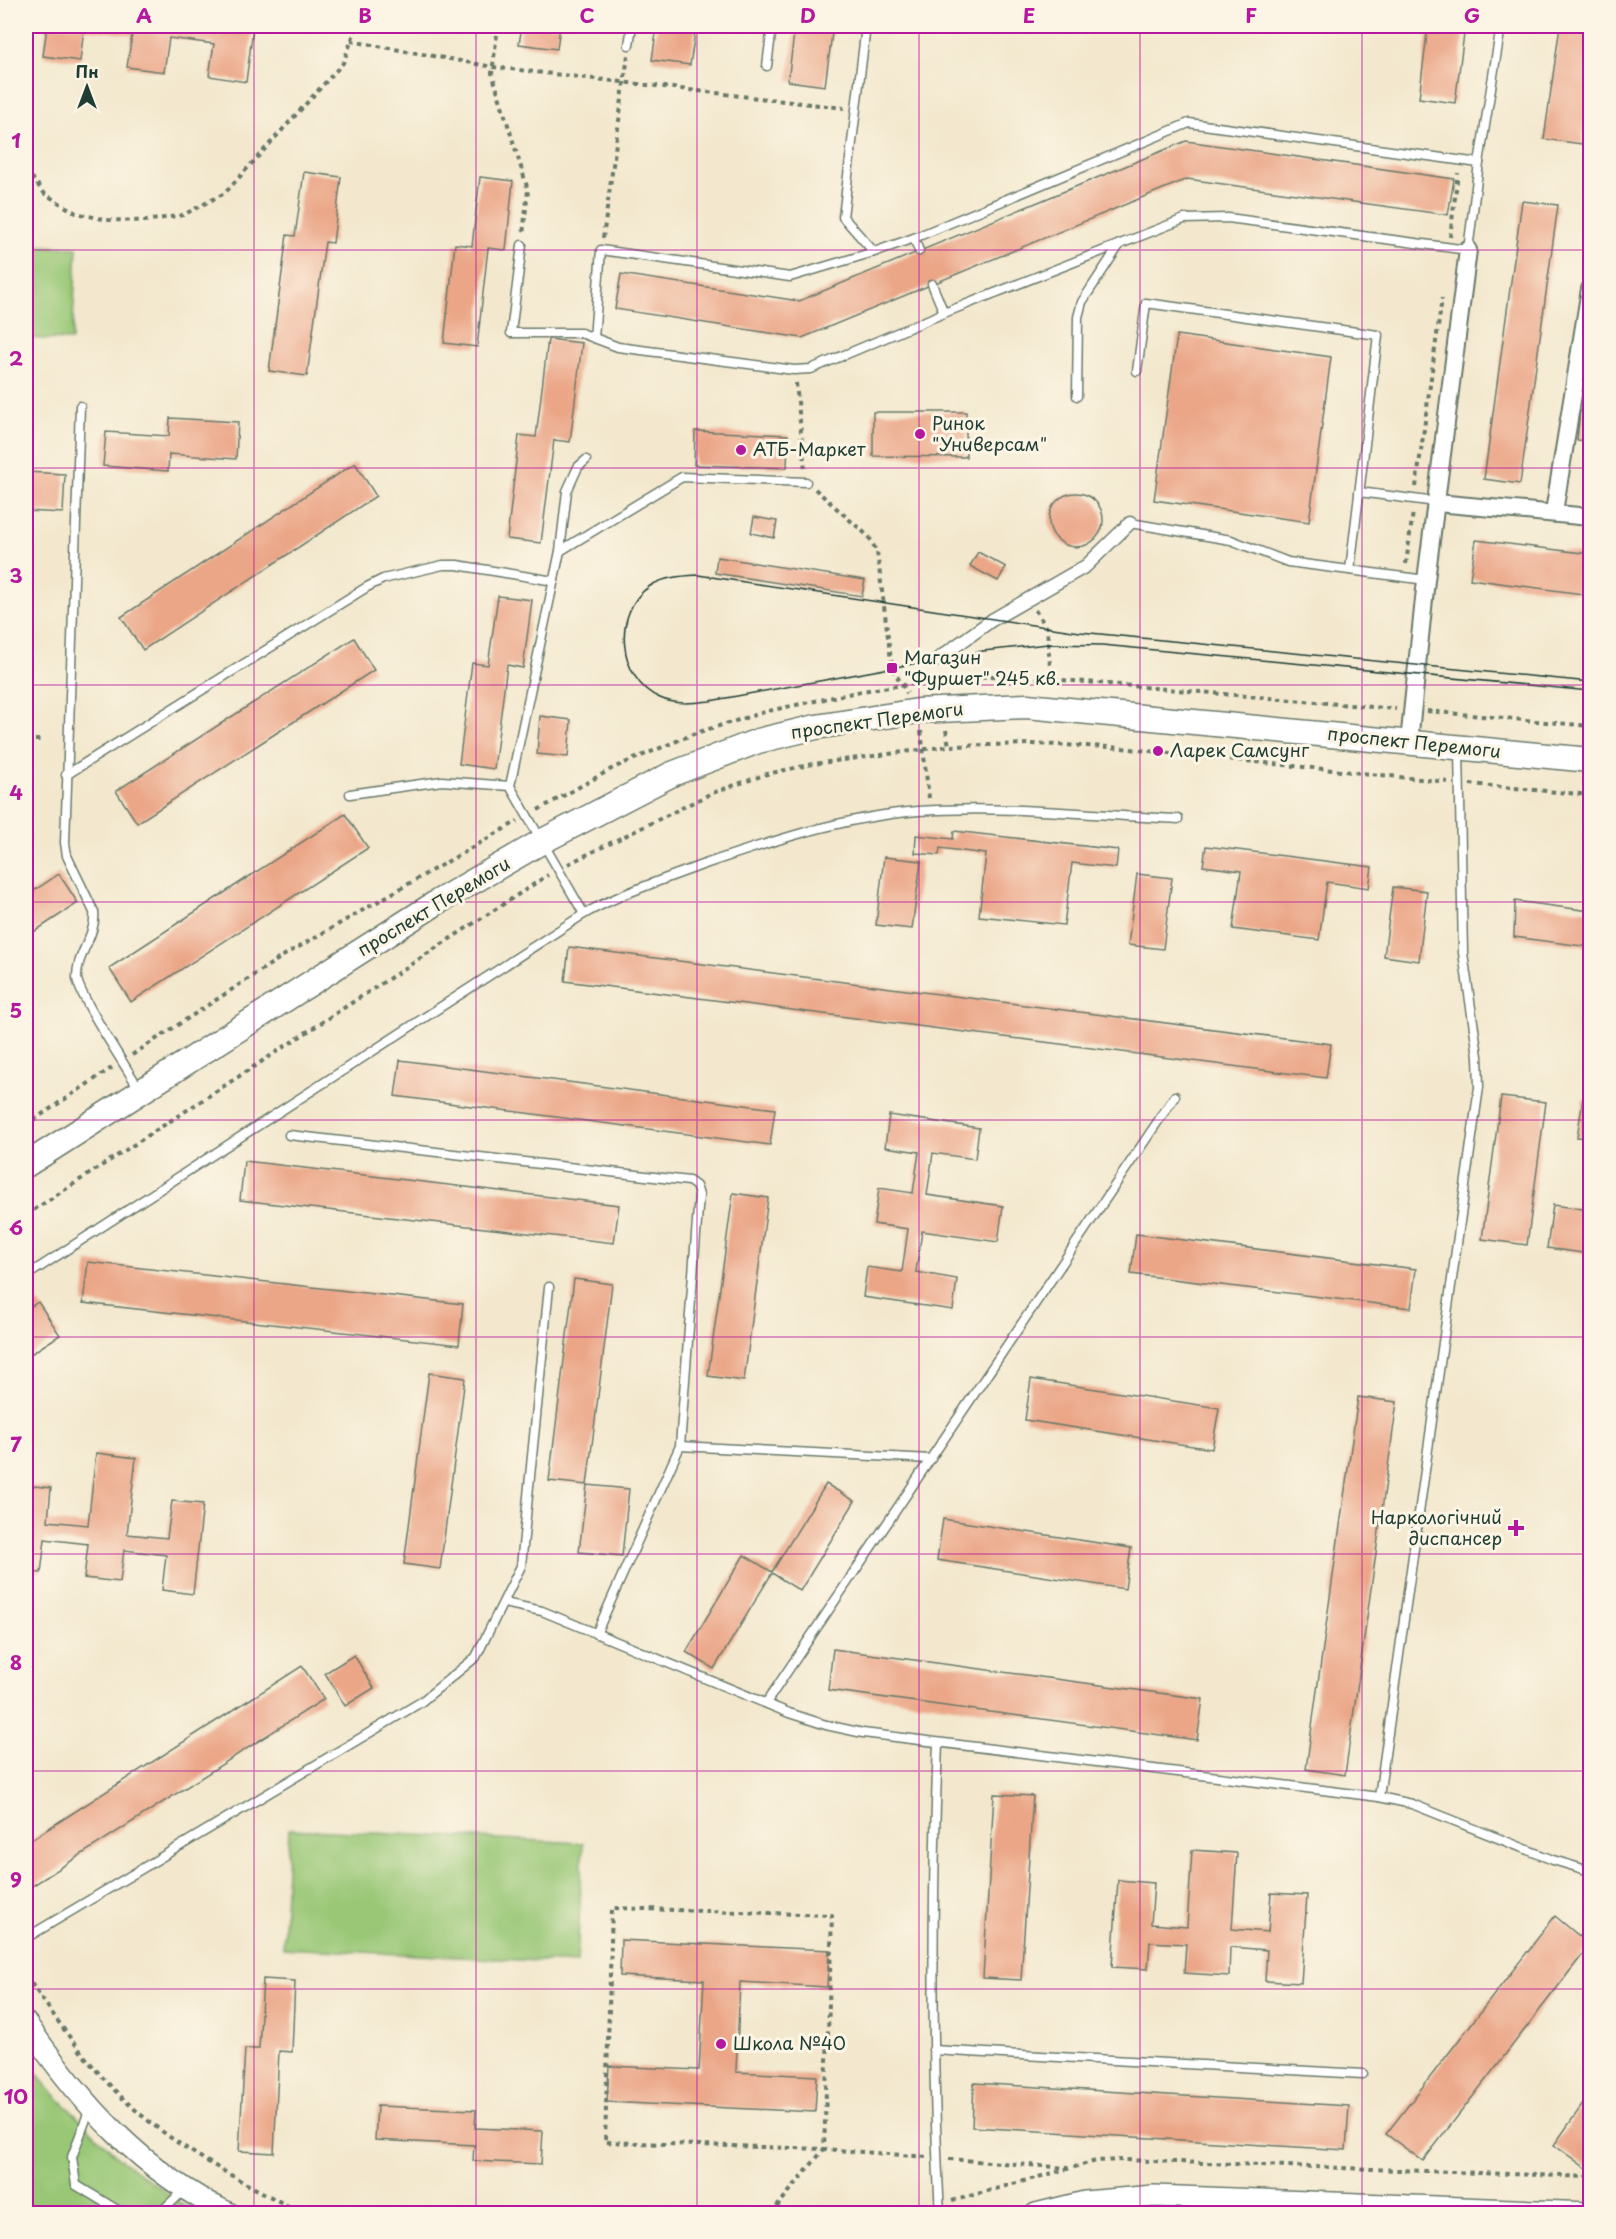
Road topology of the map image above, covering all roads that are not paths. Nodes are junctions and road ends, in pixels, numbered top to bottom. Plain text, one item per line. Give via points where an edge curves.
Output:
1 (632, 26) edge
2 (772, 26) edge
3 (866, 26) edge
4 (1501, 26) edge
5 (629, 45) road end
6 (767, 66) dead end
7 (1479, 163) junction
8 (914, 238) junction
9 (1121, 243) junction
10 (522, 245) road end
11 (1468, 250) junction
12 (919, 251) dead end
13 (874, 252) junction
14 (932, 284) dead end
15 (1590, 289) edge
16 (944, 313) junction
17 (594, 338) junction
18 (1137, 371) dead end
19 (1584, 377) edge
20 (1077, 396) dead end
21 (80, 406) dead end
22 (586, 460) dead end
23 (806, 482) road end
24 (1359, 492) junction
25 (1437, 502) junction
26 (1554, 512) junction
27 (1590, 517) edge
28 (1130, 523) joint
29 (560, 551) junction
30 (1350, 570) junction
31 (1426, 580) junction
32 (554, 581) junction
33 (935, 661) dead end
34 (1409, 742) junction
35 (1459, 748) junction
36 (1590, 760) edge
37 (66, 775) junction
38 (510, 786) junction
39 (350, 794) dead end
40 (1178, 819) dead end
41 (541, 842) junction
42 (584, 914) junction
43 (140, 1090) junction
44 (1175, 1096) dead end
45 (289, 1135) dead end
46 (26, 1165) edge
47 (26, 1276) edge
48 (549, 1287) dead end
49 (680, 1446) junction
50 (930, 1459) junction
51 (504, 1603) junction
52 (597, 1634) junction
53 (766, 1703) junction
54 (938, 1743) junction
55 (1379, 1797) junction
56 (1590, 1871) edge
57 (26, 1938) edge
58 (26, 2024) edge
59 (933, 2050) junction
60 (1363, 2074) dead end
61 (90, 2108) junction
62 (187, 2188) junction
63 (939, 2209) edge
64 (1590, 2213) edge
65 (124, 2214) edge
66 (159, 2214) edge
67 (230, 2214) edge
68 (1036, 2214) edge

1 - 5 lane
2 - 6 lane
3 - 13 lane via 843,217
4 - 7 lane
7 - 8 lane via 1189,123
7 - 11 lane
8 - 12 lane
8 - 13 lane
9 - 11 lane via 1184,219 1204,216
9 - 16 lane
9 - 20 lane via 1082,302 1078,317
10 - 17 lane via 511,333 555,331
11 - 25 street
13 - 17 lane via 790,277 601,250
14 - 16 lane
15 - 19 street
16 - 17 lane via 828,364 795,370 618,347
18 - 24 lane via 1146,303 1378,335
19 - 26 street
21 - 37 lane
22 - 29 lane via 567,491
23 - 29 lane via 682,477
24 - 25 lane
24 - 30 lane
25 - 26 street
25 - 31 street
26 - 27 street
28 - 30 lane via 1232,540 1288,562
28 - 33 street via 1086,566 992,621
29 - 32 lane
30 - 31 lane
31 - 34 street
32 - 37 lane via 457,565 383,579
32 - 38 lane
34 - 35 main road, проспект Перемоги
34 - 41 main road, проспект Перемоги via 1067,708 981,706 918,711 816,727 758,741 672,774
35 - 36 main road, проспект Перемоги
35 - 55 lane via 1463,953 1479,1087
37 - 43 lane via 67,856 95,921 78,966 79,987
38 - 39 lane via 442,781
38 - 41 lane
40 - 42 lane via 930,811 836,825 770,841 636,889
41 - 42 lane
41 - 43 main road, проспект Перемоги via 436,903
42 - 47 lane
43 - 46 main road, проспект Перемоги
44 - 50 lane
45 - 49 lane via 689,1181 696,1186 699,1195
48 - 51 lane via 526,1532 521,1566
49 - 50 lane
49 - 52 lane
50 - 53 lane
51 - 52 lane via 542,1611
51 - 57 lane via 476,1657 421,1702
52 - 53 lane
53 - 54 lane via 826,1725
54 - 55 lane
54 - 59 lane
55 - 56 lane via 1412,1804 1552,1860
58 - 61 street
59 - 60 lane
59 - 63 lane
61 - 62 street via 121,2139
61 - 65 lane via 72,2157 76,2185
62 - 66 lane
62 - 67 street
64 - 68 street via 1154,2196 1085,2202

